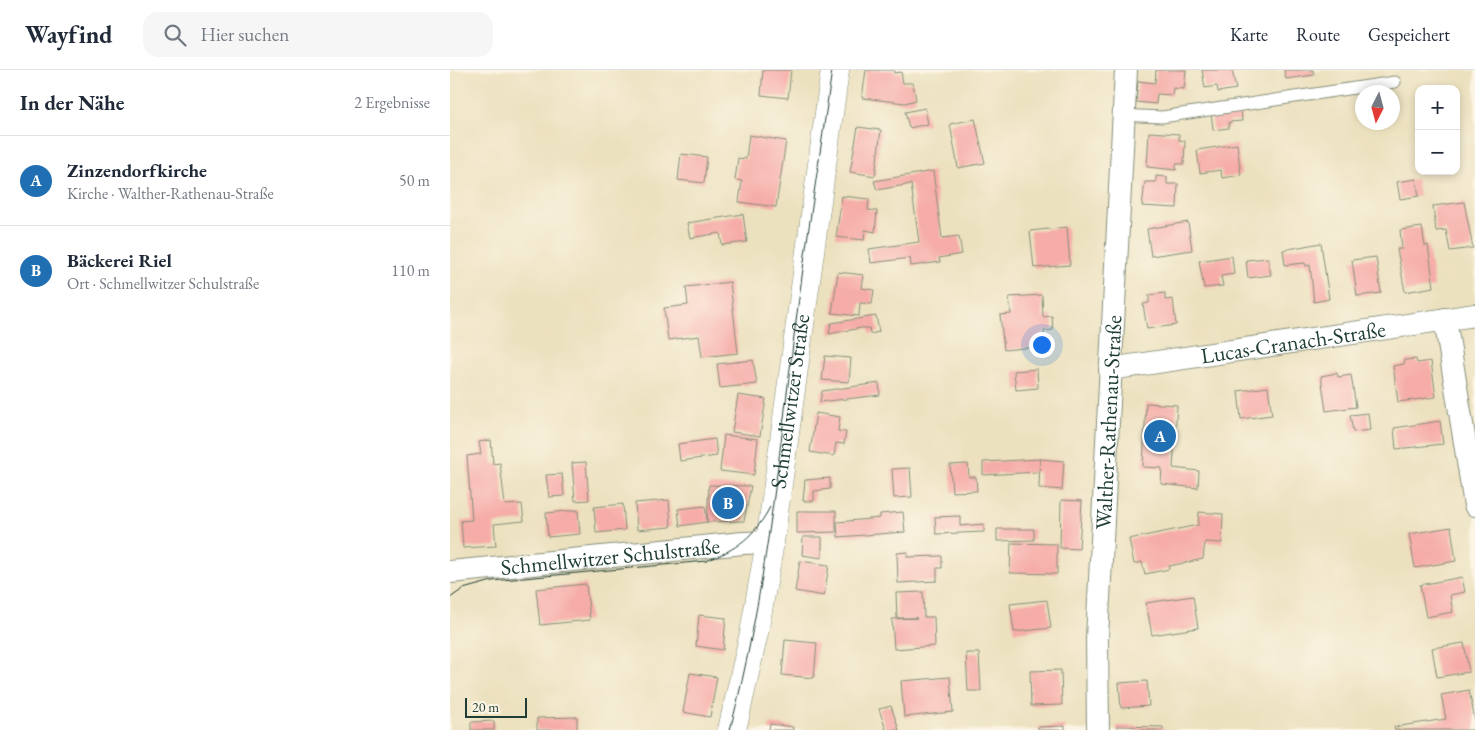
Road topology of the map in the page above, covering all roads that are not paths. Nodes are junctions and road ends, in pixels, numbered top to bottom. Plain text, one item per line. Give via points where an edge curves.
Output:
1 (835, 70) edge
2 (1126, 70) edge
3 (1395, 82) dead end
4 (1120, 115) junction
5 (1475, 315) edge
6 (1445, 319) junction
7 (1110, 369) junction
8 (1475, 505) edge
9 (770, 542) junction
10 (450, 572) edge
11 (732, 730) edge
12 (1098, 730) edge

1 - 9 street, Schmellwitzer Straße
2 - 4 street, Walther-Rathenau-Straße
3 - 4 lane via 1162,117
4 - 7 street, Walther-Rathenau-Straße
5 - 6 street, Lucas-Cranach-Straße
6 - 7 street, Lucas-Cranach-Straße
6 - 8 street
7 - 12 street, Walther-Rathenau-Straße via 1097,638
9 - 10 street, Schmellwitzer Schulstraße
9 - 11 street, Schmellwitzer Straße

